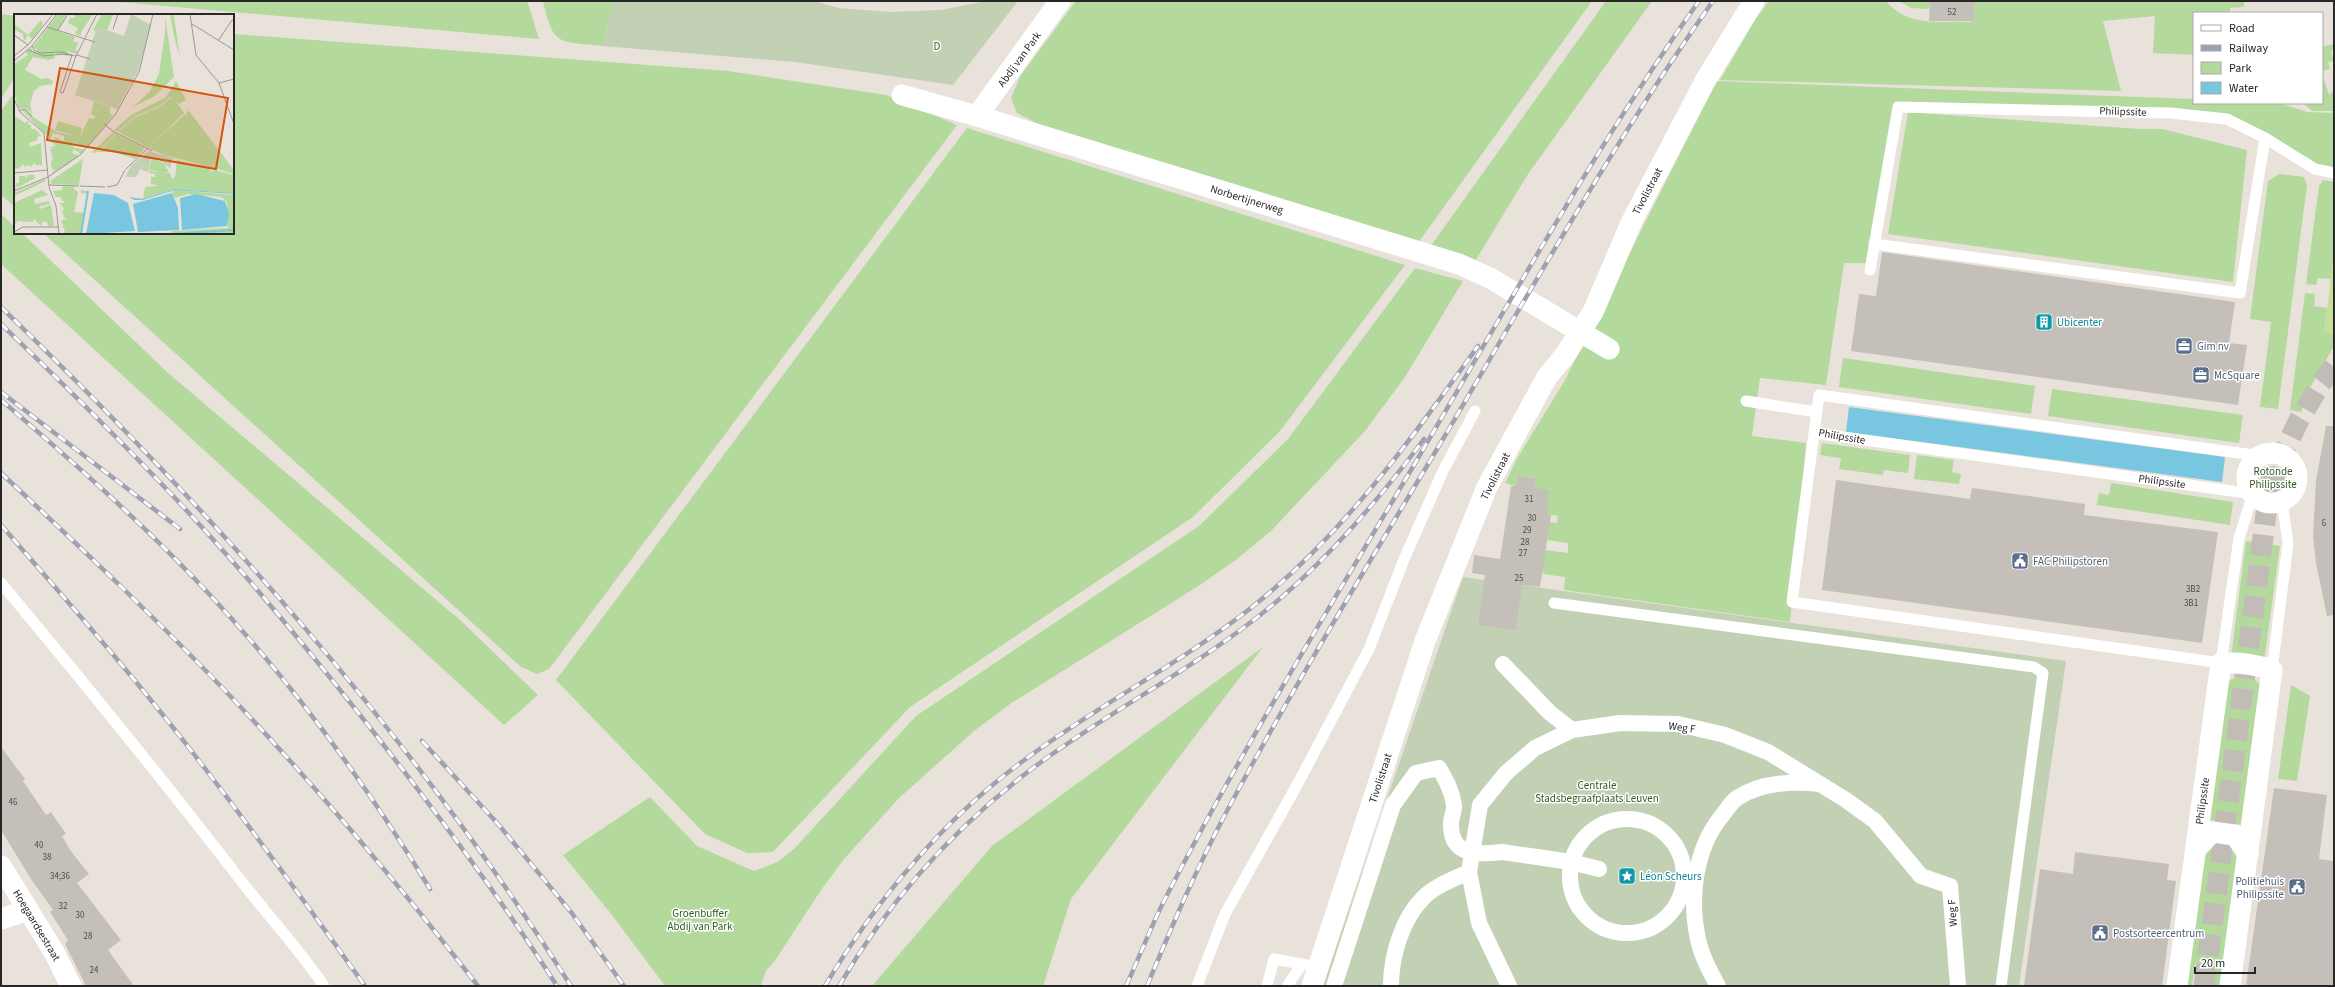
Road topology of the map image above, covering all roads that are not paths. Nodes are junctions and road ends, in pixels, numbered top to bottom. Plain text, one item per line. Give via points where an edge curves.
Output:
1 (1060, 1) edge
2 (1754, 1) edge
3 (902, 95) dead end
4 (977, 116) junction
5 (2264, 138) junction
6 (2334, 173) edge
7 (1874, 244) junction
8 (1870, 270) dead end
9 (1579, 332) junction
10 (1609, 349) dead end
11 (1746, 401) dead end
12 (1475, 411) dead end
13 (1816, 412) junction
14 (1814, 433) junction
15 (2261, 456) junction
16 (2253, 494) junction
17 (2282, 501) junction
18 (1, 583) edge
19 (1554, 603) dead end
20 (2221, 663) junction
21 (1503, 664) dead end
22 (2272, 670) junction
23 (1572, 730) junction
24 (1822, 784) junction
25 (2196, 849) junction
26 (1472, 852) junction
27 (2248, 854) junction
28 (1571, 862) junction
29 (1, 866) edge
30 (1599, 869) dead end
31 (1468, 872) junction
32 (28, 910) junction
33 (1, 919) edge
34 (1310, 973) edge
35 (71, 986) edge
36 (324, 986) edge
37 (1196, 986) edge
38 (1267, 986) edge
39 (1287, 986) edge
40 (1334, 986) edge
41 (1391, 986) edge
42 (1509, 986) edge
43 (1718, 986) edge
44 (1958, 986) edge
45 (2001, 986) edge
46 (2177, 986) edge
47 (2230, 986) edge

1 - 4 street, Abdij van Park
2 - 9 street, Tivolistraat via 1705,81 1632,221 1593,312
3 - 4 street, Norbertijnerweg
4 - 9 street, Norbertijnerweg via 1459,264 1490,278
5 - 6 lane, Philipssite via 2315,169
5 - 7 lane, Philipssite via 2227,119 2170,112 1898,107
5 - 7 lane via 2240,293
7 - 8 lane
9 - 10 street, Norbertijnerweg
9 - 34 street, Tivolistraat via 1565,355 1547,376 1488,487 1425,641
11 - 13 lane
12 - 37 lane via 1443,471 1369,649 1225,914
13 - 14 lane, Philipssite
13 - 15 lane, Philipssite via 1819,395
14 - 16 lane, Philipssite
14 - 20 lane via 1792,602
15 - 16 street via 2248,470 2248,487
15 - 17 street, Philipssite via 2281,454 2294,465 2297,473 2295,490
16 - 17 street, Philipssite via 2266,503
16 - 20 lane, Philipssite via 2239,538
17 - 22 lane via 2288,543
18 - 36 lane via 175,795
19 - 45 lane via 2034,667 2043,673
20 - 22 street via 2250,664
20 - 25 street, Philipssite
21 - 23 street via 1550,713
22 - 27 street
23 - 24 street, Weg F via 1620,723 1678,724 1725,734 1768,752
23 - 26 street, Weg F via 1535,748 1497,784 1480,805
24 - 43 street via 1796,782 1760,787 1736,799 1704,843 1698,865 1694,913 1698,940
24 - 44 street, Weg F via 1874,821 1921,876 1950,886
25 - 27 street, Philipssite via 2212,832 2235,835
25 - 46 street, Philipssite
26 - 28 street via 1502,852
26 - 31 street, Weg F
26 - 40 street via 1459,848 1451,837 1453,800 1440,768 1416,773 1393,805
27 - 47 street
28 - 28 street via 1576,848 1585,836 1597,827 1607,822 1639,820 1654,826 1676,847 1682,860 1683,888 1677,904 1668,916 1656,925 1642,931 1615,932 1599,926 1577,906 1571,892
28 - 30 street
29 - 32 street, Hoegaardsestraat
31 - 41 street via 1423,897 1415,908 1404,925 1397,948
31 - 42 street, Weg F via 1480,923
32 - 33 street
32 - 35 street, Hoegaardsestraat
34 - 38 lane via 1274,959
34 - 39 lane

